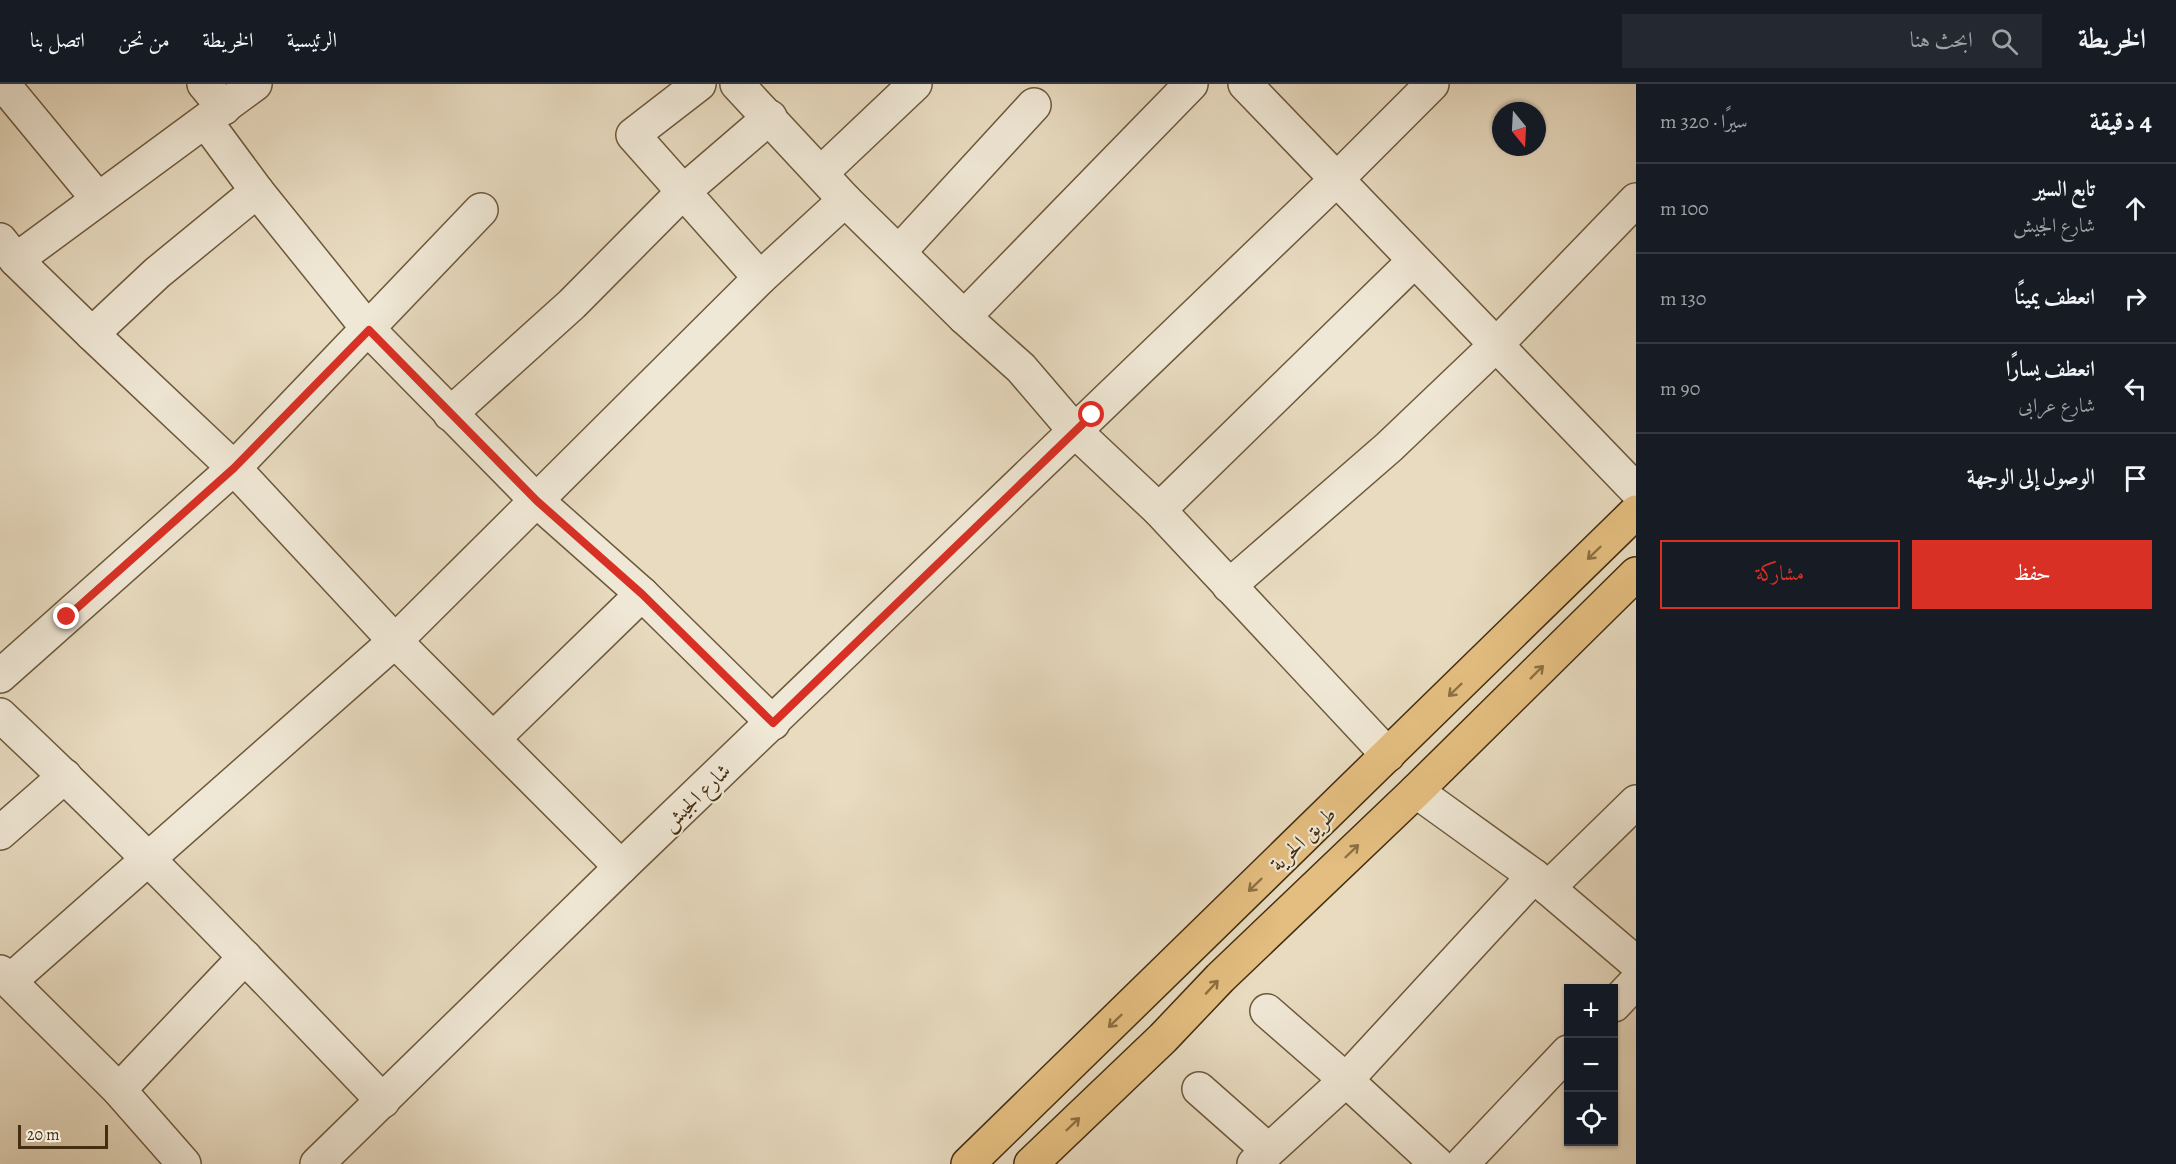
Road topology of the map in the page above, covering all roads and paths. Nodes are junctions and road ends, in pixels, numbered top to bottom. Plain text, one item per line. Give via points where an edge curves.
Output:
1 (3, 84) edge
2 (255, 84) edge
3 (699, 84) edge
4 (737, 84) edge
5 (915, 84) edge
6 (1191, 84) edge
7 (1245, 84) edge
8 (1432, 84) edge
9 (211, 105) edge
10 (1034, 105) dead end
11 (770, 117) junction
12 (821, 173) junction
13 (1337, 179) junction
14 (257, 191) junction
15 (684, 191) junction
16 (98, 199) junction
17 (845, 200) junction
18 (1636, 200) edge
19 (482, 210) dead end
20 (8, 250) edge
21 (899, 252) junction
22 (1413, 262) junction
23 (760, 278) junction
24 (964, 317) junction
25 (369, 330) junction
26 (92, 334) junction
27 (1496, 345) junction
28 (450, 414) junction
29 (1075, 431) junction
30 (234, 468) junction
31 (1636, 490) edge
32 (537, 501) junction
33 (1159, 510) junction
34 (1636, 512) edge
35 (1635, 577) edge
36 (1229, 586) junction
37 (642, 594) junction
38 (394, 641) junction
39 (0, 676) edge
40 (0, 715) edge
41 (773, 723) junction
42 (494, 738) junction
43 (1388, 755) junction
44 (65, 776) junction
45 (1416, 791) junction
46 (1636, 802) edge
47 (0, 833) edge
48 (147, 858) junction
49 (621, 867) junction
50 (1541, 882) junction
51 (245, 957) junction
52 (1636, 963) edge
53 (5, 977) edge
54 (1636, 982) edge
55 (1618, 1001) edge
56 (1267, 1011) dead end
57 (1564, 1057) edge
58 (1346, 1080) junction
59 (1199, 1089) dead end
60 (119, 1090) junction
61 (382, 1101) junction
62 (1261, 1157) edge
63 (184, 1164) edge
64 (317, 1164) edge
65 (968, 1164) edge
66 (1031, 1164) edge
67 (1437, 1164) edge
68 (1462, 1164) edge

1 - 16 street
2 - 9 street
3 - 15 street via 633,135
4 - 11 street
5 - 12 street
6 - 24 street
7 - 13 street
8 - 13 street, شارع الجيش
9 - 14 street
9 - 16 street
10 - 21 street
11 - 12 street
11 - 15 street
12 - 17 street
13 - 22 street
13 - 29 street, شارع الجيش
14 - 25 street
14 - 26 street via 157,273
15 - 23 street
15 - 28 street via 572,304
16 - 20 street
17 - 21 street
17 - 23 street
18 - 27 street
19 - 25 street
20 - 26 street
21 - 24 street
22 - 27 street
22 - 33 street
23 - 32 street
24 - 29 street via 1021,368
25 - 28 street
25 - 30 street
26 - 30 street
27 - 31 street
27 - 36 street via 1389,447
28 - 32 street
29 - 33 street
29 - 41 street, شارع الجيش
30 - 38 street
30 - 39 street
32 - 37 street
32 - 38 street
33 - 36 street
34 -> 43 main road, طريق الحرية
45 -> 35 main road, طريق الحرية
36 - 43 street
37 - 41 street
37 - 42 street
38 - 42 street
38 - 48 street
40 - 44 street
41 - 49 street, شارع الجيش
42 - 49 street
43 -> 65 main road, طريق الحرية
44 - 47 street
44 - 48 street
45 - 50 street
66 -> 45 main road, طريق الحرية
46 - 50 street
48 - 51 street
48 - 53 street
49 - 61 street, شارع الجيش
50 - 52 street
50 - 58 street
51 - 60 street
51 - 61 street
53 - 60 street
54 - 55 street
56 - 58 street
57 - 68 street
58 - 62 street
58 - 67 street
59 - 62 street
60 - 63 street
61 - 64 street, شارع الجيش

